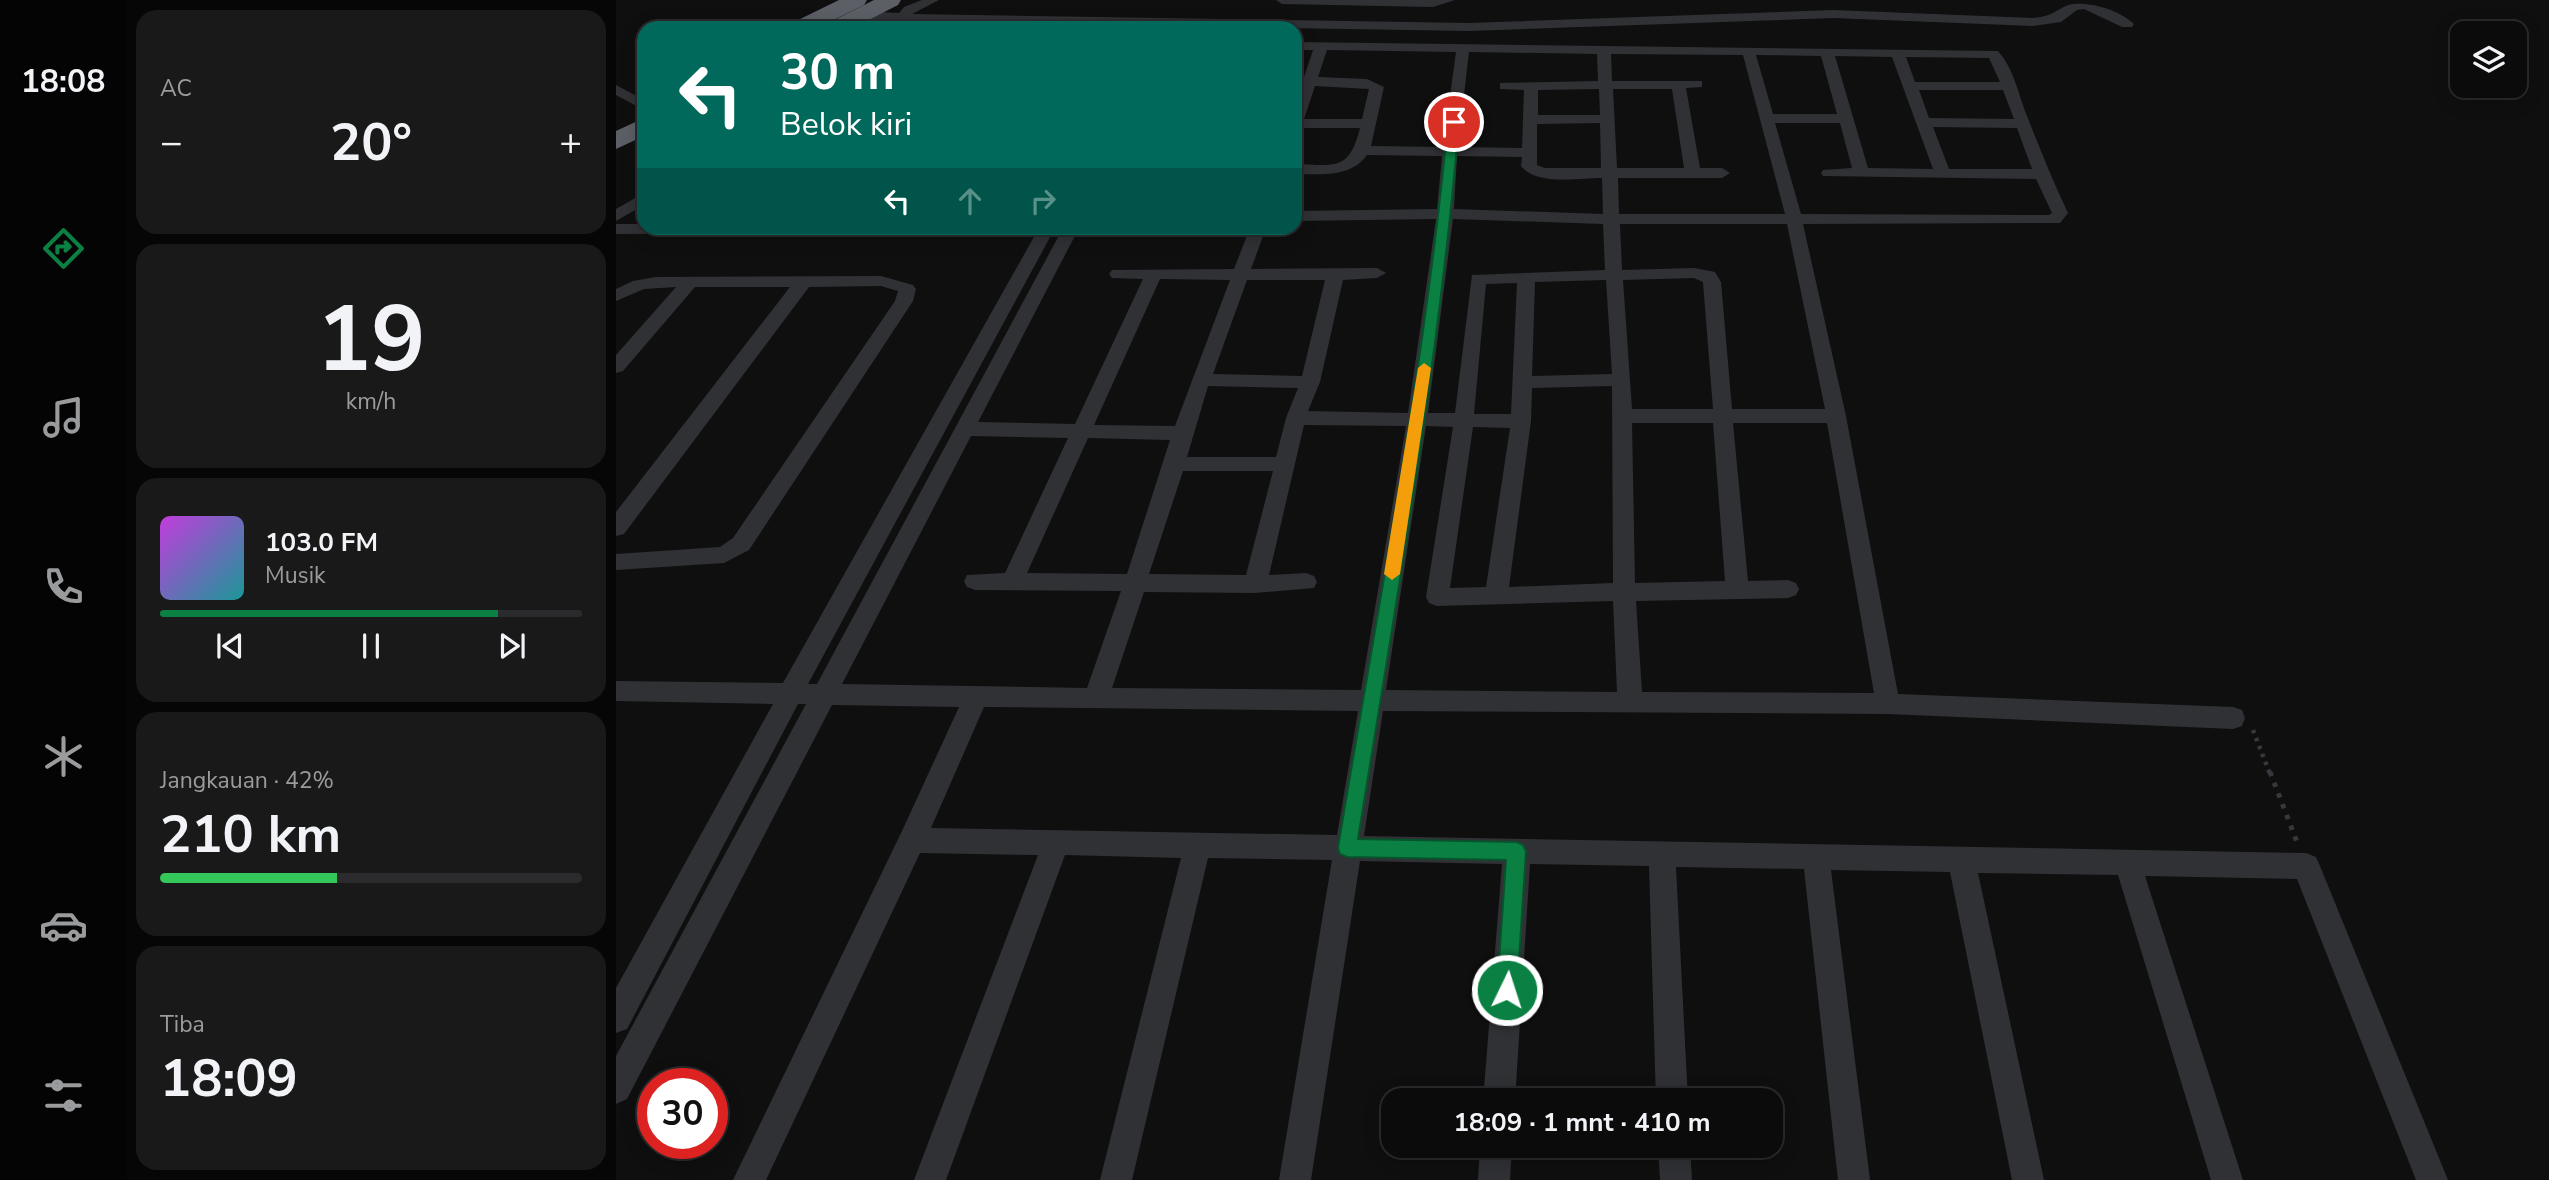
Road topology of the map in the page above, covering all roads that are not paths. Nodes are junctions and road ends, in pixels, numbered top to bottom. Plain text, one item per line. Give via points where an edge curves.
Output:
1 (933, 0) edge
2 (1282, 0) edge
3 (1449, 0) edge
4 (2074, 3) edge
5 (2036, 8) dead end
6 (896, 9) edge
7 (849, 17) edge
8 (874, 21) edge
9 (1248, 21) edge
10 (2014, 22) junction
11 (1302, 23) edge
12 (2127, 24) dead end
13 (1302, 46) edge
14 (1321, 47) junction
15 (1463, 49) junction
16 (1604, 51) junction
17 (1749, 52) junction
18 (1827, 52) junction
19 (1897, 52) junction
20 (1302, 79) edge
21 (1302, 81) edge
22 (1678, 84) junction
23 (1697, 84) dead end
24 (1606, 85) junction
25 (1505, 86) dead end
26 (1531, 86) junction
27 (1910, 86) junction
28 (2010, 86) junction
29 (616, 89) edge
30 (637, 102) edge
31 (637, 110) edge
32 (1766, 118) junction
33 (1605, 119) junction
34 (616, 120) edge
35 (1529, 120) junction
36 (1848, 120) junction
37 (1925, 122) junction
38 (1302, 123) edge
39 (1367, 123) junction
40 (2022, 124) junction
41 (637, 130) edge
42 (616, 141) edge
43 (1362, 150) junction
44 (1450, 153) junction
45 (1528, 153) junction
46 (1302, 169) edge
47 (1693, 173) junction
48 (1722, 173) dead end
49 (1829, 173) dead end
50 (1861, 173) junction
51 (1608, 174) junction
52 (1943, 174) junction
53 (2042, 174) junction
54 (637, 203) edge
55 (1445, 214) junction
56 (637, 215) edge
57 (1302, 216) edge
58 (617, 218) edge
59 (1612, 219) junction
60 (1794, 219) junction
61 (637, 220) edge
62 (1043, 235) edge
63 (1067, 235) edge
64 (1255, 235) edge
65 (1377, 273) dead end
66 (1118, 274) dead end
67 (1154, 274) junction
68 (1239, 275) junction
69 (1335, 275) junction
70 (1614, 275) junction
71 (1526, 277) junction
72 (690, 282) junction
73 (803, 282) junction
74 (616, 296) edge
75 (616, 367) edge
76 (1201, 380) junction
77 (1622, 380) junction
78 (1310, 382) junction
79 (1523, 382) junction
80 (1622, 416) junction
81 (1723, 416) junction
82 (1836, 416) junction
83 (1296, 418) junction
84 (1417, 418) junction
85 (1464, 419) junction
86 (1521, 421) junction
87 (966, 429) junction
88 (1082, 430) junction
89 (1182, 433) junction
90 (1175, 464) junction
91 (1285, 464) junction
92 (616, 528) edge
93 (616, 562) edge
94 (975, 581) dead end
95 (1012, 581) junction
96 (1306, 582) dead end
97 (1135, 583) junction
98 (1255, 584) junction
99 (1788, 589) dead end
100 (1737, 590) junction
101 (1624, 592) junction
102 (1496, 596) junction
103 (616, 691) edge
104 (790, 694) junction
105 (822, 695) junction
106 (976, 697) junction
107 (1096, 699) junction
108 (1372, 700) junction
109 (1630, 702) junction
110 (1888, 704) junction
111 (2233, 718) road end
112 (912, 840) junction
113 (1056, 843) junction
114 (1198, 845) junction
115 (1347, 848) junction
116 (1517, 851) junction
117 (1662, 853) junction
118 (1816, 856) junction
119 (1961, 859) junction
120 (2127, 861) junction
121 (619, 1007) edge
122 (616, 1088) edge
123 (1500, 1088) edge
124 (1671, 1088) edge
125 (1495, 1158) edge
126 (1675, 1158) edge
127 (749, 1180) edge
128 (930, 1180) edge
129 (1116, 1180) edge
130 (1295, 1180) edge
131 (1494, 1180) edge
132 (1676, 1180) edge
133 (1854, 1180) edge
134 (2028, 1180) edge
135 (2227, 1180) edge
136 (2432, 1180) edge

1 - 6 street via 909,10
2 - 3 street via 1433,4
4 - 10 street via 2056,19
4 - 12 street
5 - 10 street
6 - 7 highway
6 - 9 street
7 - 8 street
10 - 11 street via 1847,14 1469,27
13 - 14 street
14 - 15 street
14 - 20 street
15 - 16 street
15 - 44 street
16 - 17 street
16 - 24 street
17 - 18 street
17 - 32 street
18 - 19 street
18 - 36 street
19 - 27 street
19 - 28 street via 1995,55
21 - 39 street via 1375,85
22 - 23 street
22 - 24 street
22 - 47 street
24 - 26 street
24 - 33 street
25 - 26 street
26 - 35 street
27 - 28 street
27 - 37 street
28 - 40 street
29 - 30 street
31 - 34 highway
32 - 36 street
32 - 60 street
33 - 35 street
33 - 51 street
35 - 45 street
36 - 50 street
37 - 40 street
37 - 52 street
38 - 39 street
39 - 43 street
40 - 53 street
41 - 42 highway
43 - 44 street
43 - 46 street via 1346,167
44 - 45 street
44 - 55 street
45 - 51 street via 1530,168 1538,173
47 - 48 street
47 - 51 street
49 - 50 street
50 - 52 street
51 - 59 street
52 - 53 street
53 - 60 street via 2060,213 2054,220
54 - 58 street
55 - 57 street
55 - 59 street
55 - 84 street
56 - 58 street
58 - 61 street
59 - 60 street
59 - 70 street
60 - 82 street
62 - 104 street
63 - 87 street
64 - 68 street
65 - 69 street
66 - 67 street
67 - 68 street
67 - 88 street
68 - 69 street
68 - 76 street
69 - 78 street
70 - 71 street
70 - 77 street
70 - 81 street via 1694,272 1709,276
71 - 79 street
71 - 85 street via 1471,279
72 - 73 street
72 - 74 street via 639,285
72 - 75 street
73 - 92 street
73 - 93 street via 881,281 907,289 741,544 724,555
76 - 78 street
76 - 89 street
77 - 79 street
77 - 80 street
78 - 83 street
79 - 86 street
80 - 81 street
80 - 101 street
81 - 82 street
81 - 100 street
82 - 110 street
83 - 84 street
83 - 91 street
84 - 85 street
84 - 108 street
85 - 86 street
85 - 102 street via 1437,597
86 - 102 street
87 - 88 street
87 - 105 street
88 - 89 street
88 - 95 street
89 - 90 street
90 - 91 street
90 - 97 street
91 - 98 street
94 - 95 street
95 - 97 street
96 - 98 street
97 - 98 street
97 - 107 street
99 - 100 street
100 - 101 street
101 - 102 street
101 - 109 street
103 - 104 street
104 - 105 street
104 - 121 street
105 - 106 street
105 - 122 street
106 - 107 street
106 - 112 street
107 - 108 street
108 - 109 street
108 - 115 street
109 - 110 street
110 - 111 street
112 - 113 street
112 - 127 street
113 - 114 street
113 - 128 street
114 - 115 street
114 - 129 street
115 - 116 street
115 - 130 street
116 - 117 street
116 - 123 street
117 - 118 street
117 - 124 street
118 - 119 street
118 - 133 street
119 - 120 street
119 - 134 street
120 - 135 street
120 - 136 street via 2306,866
125 - 131 street
126 - 132 street

